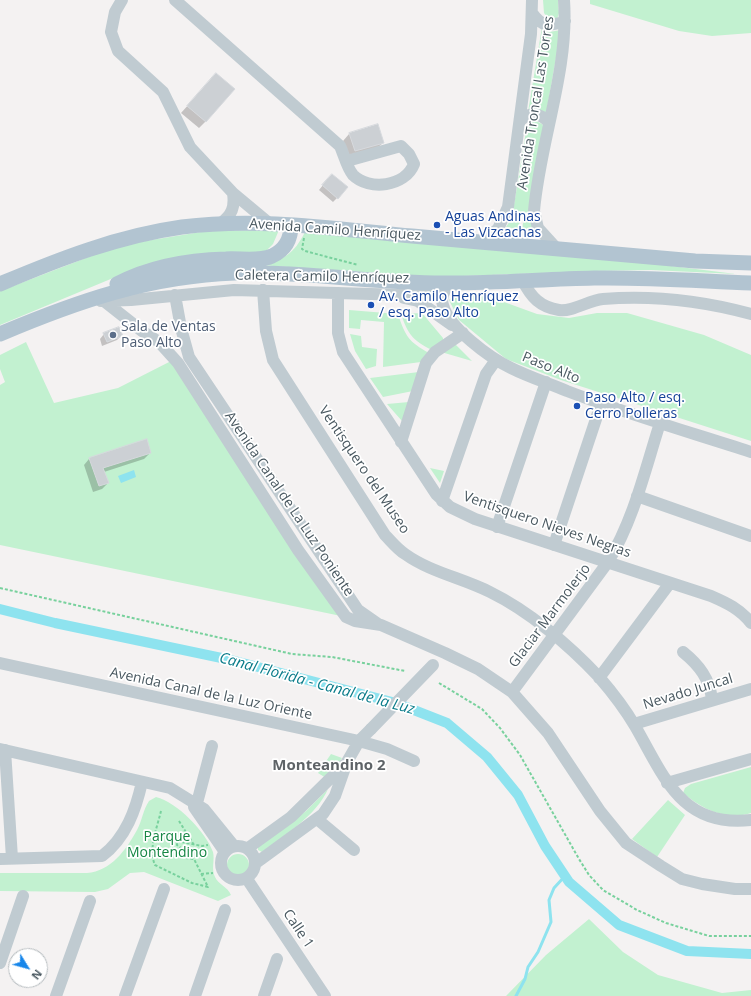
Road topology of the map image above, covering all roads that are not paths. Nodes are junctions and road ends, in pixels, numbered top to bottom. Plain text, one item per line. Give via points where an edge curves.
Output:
1 (122, 0) edge
2 (175, 0) edge
3 (532, 0) edge
4 (564, 0) edge
5 (532, 13) junction
6 (565, 21) junction
7 (521, 120) junction
8 (549, 123) junction
9 (347, 161) junction
10 (233, 193) junction
11 (270, 223) junction
12 (221, 224) junction
13 (291, 225) junction
14 (482, 242) junction
15 (558, 250) junction
16 (751, 263) edge
17 (523, 281) junction
18 (750, 282) edge
19 (0, 284) edge
20 (447, 287) junction
21 (263, 290) junction
22 (338, 293) junction
23 (175, 295) junction
24 (391, 295) junction
25 (102, 298) junction
26 (751, 314) edge
27 (463, 333) junction
28 (0, 334) edge
29 (496, 360) junction
30 (546, 382) junction
31 (601, 404) junction
32 (660, 423) junction
33 (401, 442) junction
34 (751, 452) edge
35 (637, 496) junction
36 (442, 501) junction
37 (497, 527) junction
38 (751, 536) edge
39 (554, 545) junction
40 (608, 562) junction
41 (670, 583) junction
42 (751, 623) edge
43 (381, 625) junction
44 (554, 634) junction
45 (683, 652) dead end
46 (445, 653) junction
47 (0, 663) edge
48 (599, 678) junction
49 (751, 689) edge
50 (512, 692) junction
51 (712, 700) junction
52 (634, 724) junction
53 (359, 741) junction
54 (212, 746) dead end
55 (2, 750) edge
56 (751, 759) edge
57 (414, 761) dead end
58 (347, 762) junction
59 (142, 782) junction
60 (667, 783) junction
61 (194, 802) junction
62 (317, 819) junction
63 (751, 820) edge
64 (248, 848) junction
65 (229, 849) junction
66 (354, 850) dead end
67 (6, 858) edge
68 (256, 863) junction
69 (247, 879) junction
70 (164, 889) dead end
71 (751, 889) edge
72 (23, 896) dead end
73 (90, 901) dead end
74 (225, 910) dead end
75 (277, 959) dead end
76 (0, 963) edge
77 (56, 996) edge
78 (125, 996) edge
79 (195, 996) edge
80 (264, 996) edge
81 (325, 996) edge

1 - 10 street via 114,12 111,32 118,52 163,92 190,147
2 - 9 street via 340,146
3 - 5 street, Avenida Troncal Las Torres
4 - 6 street, Avenida Troncal Las Torres
5 - 6 street via 538,22 548,26
5 - 7 street, Avenida Troncal Las Torres
6 - 8 street, Avenida Troncal Las Torres
7 - 8 street via 526,115 535,113
7 - 14 street, Avenida Troncal Las Torres via 506,216 498,229
8 - 15 street, Avenida Troncal Las Torres via 534,217 541,232
9 - 9 street via 352,174 362,182 379,185 406,177 414,164 409,154 400,146
10 - 11 street
10 - 12 street via 233,210
11 - 12 main road, Avenida Camilo Henríquez
11 - 13 main road, Avenida Camilo Henríquez
12 - 19 main road, Avenida Camilo Henríquez via 161,231 114,241
13 - 14 main road, Avenida Camilo Henríquez
13 - 25 main road via 287,244 271,257 205,260 167,266 133,277
14 - 15 main road, Avenida Camilo Henríquez
15 - 16 main road, Avenida Camilo Henríquez
17 - 18 main road via 612,278
17 - 20 main road
17 - 26 street via 530,295 538,302 560,310 601,299 638,298 695,302
20 - 24 street, Caletera Camilo Henríquez
20 - 25 main road via 235,273 178,279
20 - 27 street, Paso Alto via 443,306
21 - 22 street, Caletera Camilo Henríquez
21 - 23 street, Caletera Camilo Henríquez
21 - 44 street, Ventisquero del Museo via 266,331 274,360 385,535 404,554 419,563 491,592
22 - 24 street, Caletera Camilo Henríquez
22 - 33 street, Ventisquero Nieves Negras via 340,343 353,368
23 - 25 street, Caletera Camilo Henríquez via 131,300
23 - 43 street via 189,357 358,610
24 - 27 street, Paso Alto via 418,301
25 - 28 main road via 80,302
25 - 43 street, Avenida Canal de La Luz Poniente via 142,331 160,342 178,363 298,550 346,617
27 - 29 street, Paso Alto
27 - 33 street via 435,352 426,363
29 - 30 street, Paso Alto
29 - 36 street via 486,374
30 - 31 street, Paso Alto
30 - 37 street
31 - 32 street, Paso Alto
31 - 39 street
32 - 34 street, Paso Alto
32 - 35 street, Glaciar Marmolerjo
33 - 36 street, Ventisquero Nieves Negras
35 - 38 street
35 - 40 street, Glaciar Marmolerjo via 628,524
36 - 37 street, Ventisquero Nieves Negras via 458,513
37 - 39 street, Ventisquero Nieves Negras
39 - 40 street, Ventisquero Nieves Negras
40 - 41 street, Ventisquero Nieves Negras
40 - 44 street, Glaciar Marmolerjo
41 - 42 street, Ventisquero Nieves Negras via 731,604
41 - 48 street
43 - 46 street, Avenida Canal de La Luz Poniente
44 - 48 street, Ventisquero del Museo
44 - 50 street, Glaciar Marmolerjo
45 - 51 street via 692,659 706,678
46 - 50 street, Avenida Canal de La Luz Poniente via 478,669
46 - 53 street, bridge
47 - 53 street, Avenida Canal de la Luz Oriente
48 - 52 street, Ventisquero del Museo
49 - 51 street, Nevado Juncal
50 - 71 street, Avenida Canal de La Luz Poniente via 548,733 600,811 626,842 682,880 735,889
51 - 52 street, Nevado Juncal
52 - 60 street, Ventisquero del Museo
53 - 57 street, Avenida Canal de la Luz Oriente
53 - 58 street
54 - 61 street
55 - 59 street
55 - 67 street
56 - 60 street
58 - 62 street via 335,796
58 - 64 street via 291,817
59 - 61 street via 170,788
59 - 67 street via 130,822 108,852 102,856
60 - 63 street, Ventisquero del Museo via 683,802 712,818
61 - 65 street via 204,809
62 - 66 street
62 - 68 street
64 - 65 street via 241,846
64 - 68 street
65 - 69 street via 221,858 223,871 233,880
68 - 69 street via 255,869
69 - 81 street, Calle 1
70 - 78 street
72 - 76 street
73 - 77 street
74 - 79 street
75 - 80 street

